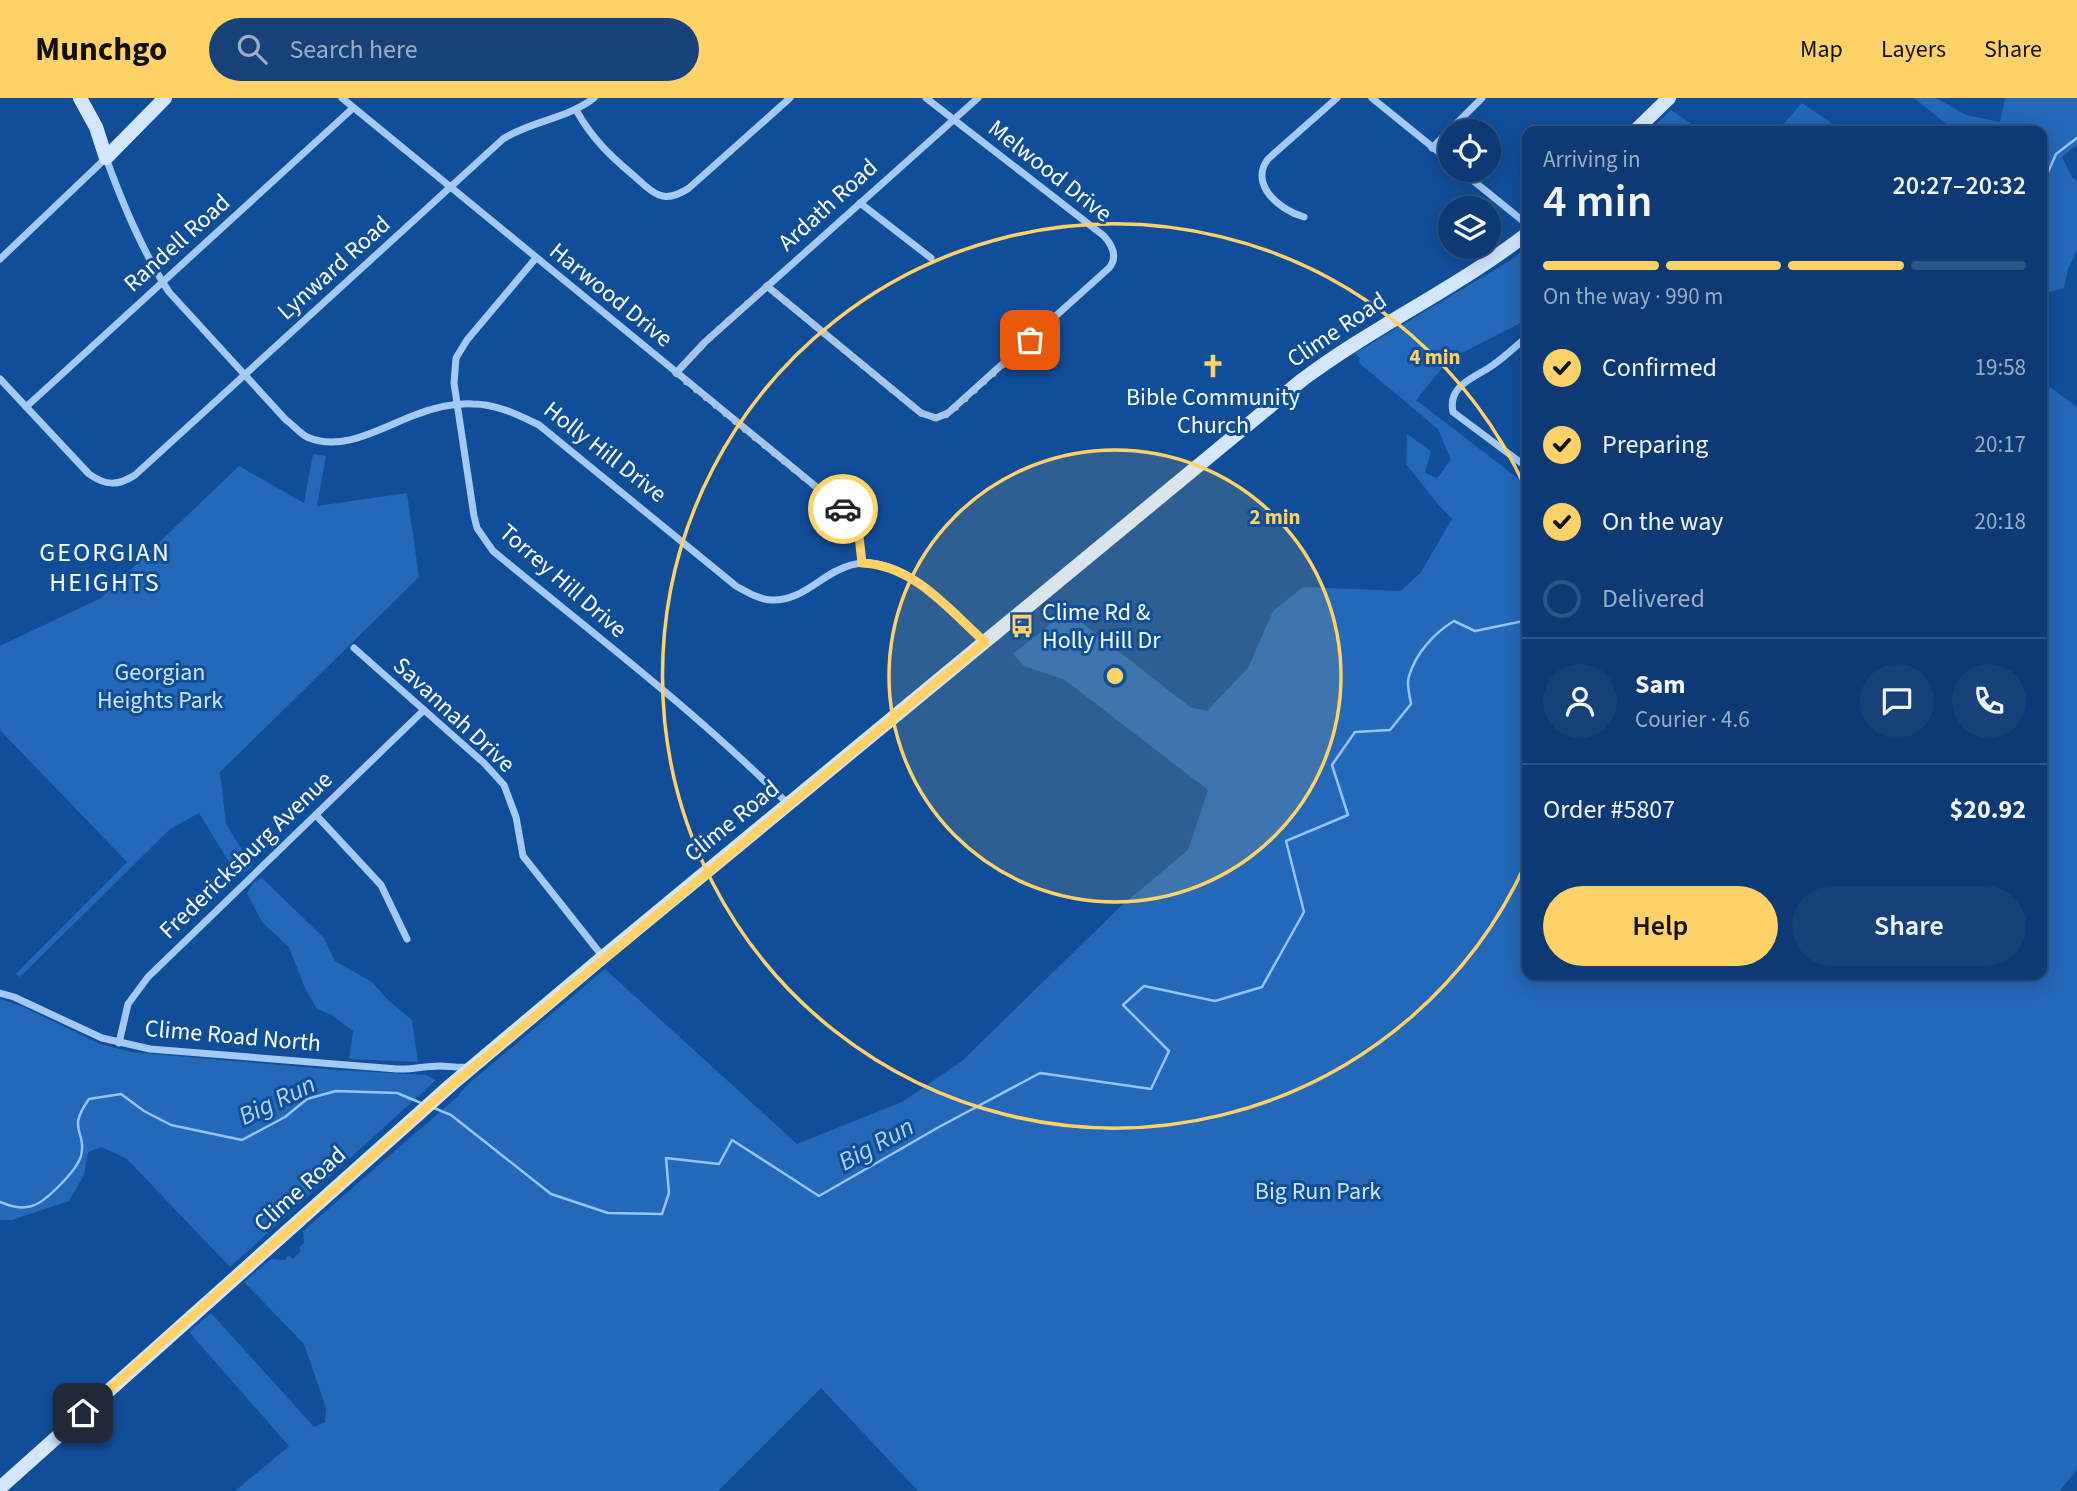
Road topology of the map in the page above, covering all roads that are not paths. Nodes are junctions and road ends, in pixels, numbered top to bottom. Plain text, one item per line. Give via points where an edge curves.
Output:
1 (80, 98) edge
2 (165, 98) edge
3 (342, 98) edge
4 (594, 98) edge
5 (790, 98) edge
6 (926, 98) edge
7 (978, 98) edge
8 (1337, 98) edge
9 (1372, 98) edge
10 (1482, 98) edge
11 (1669, 98) edge
12 (353, 108) junction
13 (576, 110) junction
14 (953, 120) junction
15 (1640, 126) edge
16 (1432, 148) junction
17 (1438, 152) edge
18 (106, 158) junction
19 (1475, 182) edge
20 (451, 187) junction
21 (860, 203) junction
22 (1304, 217) dead end
23 (1522, 220) edge
24 (1522, 238) edge
25 (536, 258) junction
26 (931, 258) dead end
27 (0, 259) edge
28 (162, 282) junction
29 (767, 286) junction
30 (1522, 341) edge
31 (676, 373) junction
32 (245, 376) junction
33 (0, 379) edge
34 (457, 405) junction
35 (26, 407) junction
36 (1522, 464) edge
37 (862, 563) junction
38 (985, 642) junction
39 (354, 648) dead end
40 (424, 710) junction
41 (788, 804) junction
42 (316, 815) junction
43 (407, 939) dead end
44 (603, 957) junction
45 (0, 993) edge
46 (118, 1043) junction
47 (473, 1067) junction
48 (0, 1488) edge

1 - 18 main road, Holly Hill Drive
2 - 18 main road
3 - 12 street, Harwood Drive
4 - 13 street, Lynward Road
5 - 13 street via 689,188 671,195 648,188 609,155
6 - 14 street, Melwood Drive
7 - 14 street, Ardath Road
8 - 22 street via 1261,167 1264,188 1291,213
9 - 16 street
10 - 16 street
11 - 15 main road
12 - 20 street, Harwood Drive
12 - 28 street, Randell Road
13 - 20 street, Lynward Road via 514,132
14 - 21 street, Ardath Road
14 - 29 street, Melwood Drive via 1104,236 1114,252 1106,272 948,414 936,418 921,413
16 - 17 street
18 - 27 street
18 - 28 street, Holly Hill Drive
19 - 23 street
20 - 25 street, Harwood Drive
20 - 32 street, Lynward Road
21 - 26 street
21 - 29 street, Ardath Road
24 - 38 main road, Clime Road via 1308,375
25 - 31 street, Harwood Drive
25 - 34 street, Torrey Hill Drive via 456,358
28 - 32 street, Holly Hill Drive
28 - 35 street, Randell Road
29 - 31 street, Ardath Road
30 - 36 street via 1453,396 1453,412
31 - 37 street, Harwood Drive via 842,508 858,527
32 - 34 street, Holly Hill Drive via 307,437 334,443
32 - 35 street, Lynward Road via 135,475 112,485 89,474
33 - 35 street
34 - 37 street, Holly Hill Drive via 502,408 539,425 736,586 759,598 785,599 842,567
34 - 41 street, Torrey Hill Drive via 474,516 483,539 753,768
37 - 38 street via 910,576
38 - 41 main road, Clime Road
39 - 40 street, Savannah Drive
40 - 42 street, Fredericksburg Avenue
40 - 44 street, Savannah Drive via 504,785 523,856
41 - 44 main road, Clime Road
42 - 43 street via 381,885
42 - 46 street, Fredericksburg Avenue via 143,982 128,1004
44 - 47 main road, Clime Road
45 - 46 street, Clime Road North
46 - 47 street, Clime Road North via 397,1069
47 - 48 main road, Clime Road

